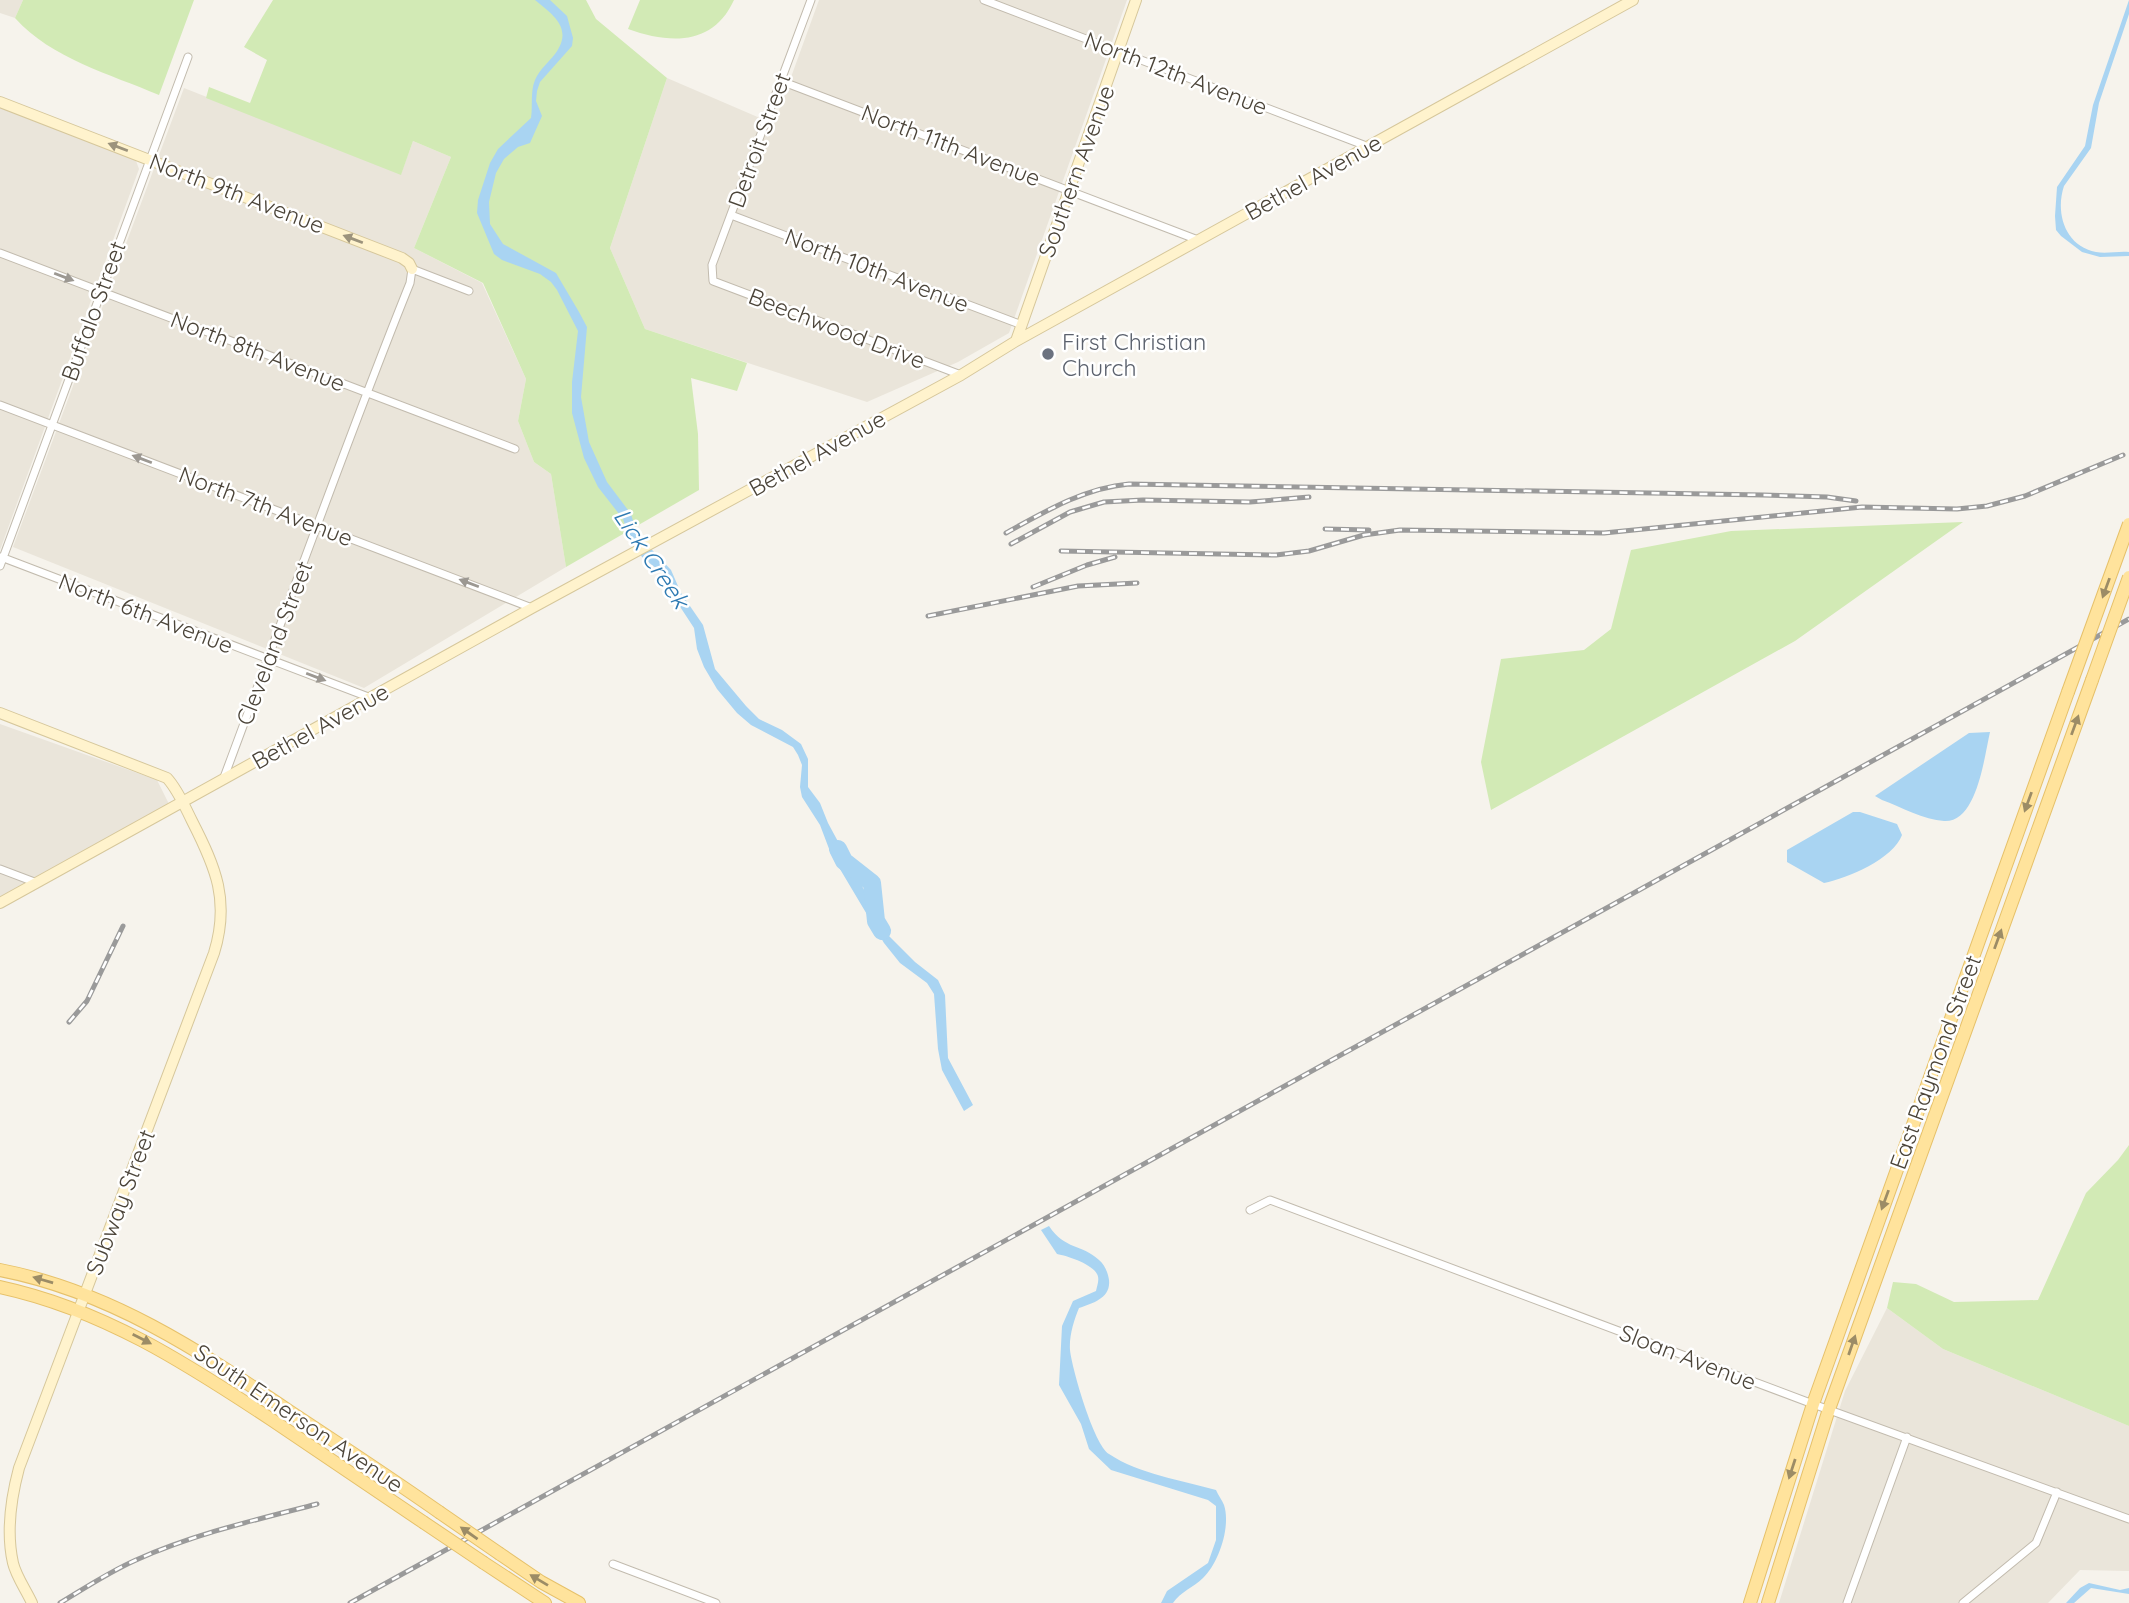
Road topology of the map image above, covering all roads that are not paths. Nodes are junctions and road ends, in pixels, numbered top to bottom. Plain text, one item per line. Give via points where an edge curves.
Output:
1 (811, 0) edge
2 (984, 0) edge
3 (1136, 0) edge
4 (1633, 0) edge
5 (1118, 51) junction
6 (188, 57) dead end
7 (781, 81) junction
8 (0, 102) edge
9 (1369, 147) junction
10 (149, 159) junction
11 (1069, 190) junction
12 (731, 215) junction
13 (1198, 240) junction
14 (0, 253) edge
15 (412, 269) junction
16 (713, 281) joint
17 (100, 291) junction
18 (469, 291) dead end
19 (1022, 325) junction
20 (1016, 341) junction
21 (961, 375) junction
22 (366, 392) junction
23 (0, 405) edge
24 (52, 424) junction
25 (515, 449) dead end
26 (2129, 524) edge
27 (318, 526) junction
28 (1, 561) edge
29 (2129, 577) edge
30 (532, 608) junction
31 (268, 659) junction
32 (371, 698) junction
33 (0, 713) edge
34 (222, 780) junction
35 (183, 803) junction
36 (0, 869) edge
37 (37, 883) junction
38 (0, 904) edge
39 (1950, 1021) junction
40 (1966, 1026) junction
41 (1250, 1210) dead end
42 (0, 1270) edge
43 (0, 1287) edge
44 (86, 1295) junction
45 (79, 1311) junction
46 (1813, 1404) junction
47 (1829, 1409) junction
48 (1907, 1437) junction
49 (2057, 1492) junction
50 (2129, 1519) edge
51 (613, 1564) dead end
52 (1849, 1602) edge
53 (32, 1603) edge
54 (545, 1603) edge
55 (579, 1603) edge
56 (716, 1603) edge
57 (1750, 1603) edge
58 (1768, 1603) edge
59 (1963, 1603) edge

1 - 7 street, Detroit Street
2 - 5 street, North 12th Avenue
3 - 5 street, Southern Avenue
4 - 9 street, Bethel Avenue
5 - 9 street, North 12th Avenue
5 - 11 street, Southern Avenue
6 - 10 street, Buffalo Street
7 - 11 street, North 11th Avenue
7 - 12 street, Detroit Street
10 -> 8 street, North 9th Avenue
9 - 13 street, Bethel Avenue
15 -> 10 street, North 9th Avenue via 405,259
10 - 17 street, Buffalo Street
11 - 13 street, North 11th Avenue
11 - 19 street, Southern Avenue
12 - 16 street, Detroit Street via 712,265
12 - 19 street, North 10th Avenue
13 - 20 street, Bethel Avenue
14 -> 17 street, North 8th Avenue
15 - 18 street, North 9th Avenue
15 - 22 street, Cleveland Street
16 - 21 street, Beechwood Drive
17 - 22 street, North 8th Avenue
17 - 24 street, Buffalo Street
19 - 20 street, Southern Avenue
20 - 21 street, Bethel Avenue
21 - 30 street, Bethel Avenue
22 - 25 street, North 8th Avenue
22 - 27 street, Cleveland Street
23 - 24 street, North 7th Avenue
27 -> 24 street, North 7th Avenue
24 - 28 street, Buffalo Street
26 -> 39 main road, East Raymond Street, bridge
30 -> 27 street, North 7th Avenue
27 - 31 street, Cleveland Street
28 - 31 street, North 6th Avenue
40 -> 29 main road, East Raymond Street, bridge
30 - 32 street, Bethel Avenue
31 -> 32 street, North 6th Avenue
31 - 34 street, Cleveland Street
32 - 34 street, Bethel Avenue
33 - 35 street, Subway Street via 163,775
34 - 35 street, Bethel Avenue
35 - 37 street, Bethel Avenue
35 - 44 street, Subway Street via 219,885 219,935
36 - 37 street
37 - 38 street, Bethel Avenue
39 - 40 main road
39 -> 46 main road, East Raymond Street
47 -> 40 main road, East Raymond Street
41 - 46 street, Sloan Avenue via 1270,1200
44 -> 42 main road, South Emerson Avenue
43 - 45 main road, South Emerson Avenue
44 - 45 street, Subway Street
55 -> 44 main road, South Emerson Avenue, bridge via 189,1345
45 - 53 street, Subway Street via 29,1437 13,1491 13,1562
45 -> 54 main road, South Emerson Avenue, bridge via 171,1354
46 - 47 street, Sloan Avenue
46 -> 57 main road, East Raymond Street
47 - 48 street, Sloan Avenue
47 - 58 main road, East Raymond Street
48 - 49 street, Sloan Avenue
48 - 52 street
49 - 50 street, Sloan Avenue
49 - 59 street via 2036,1543
51 - 56 street

